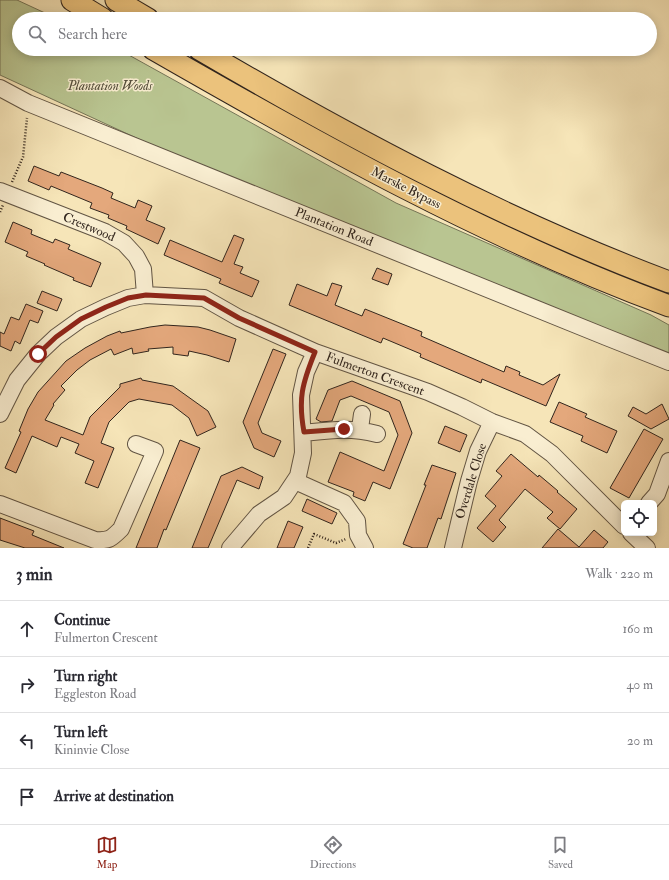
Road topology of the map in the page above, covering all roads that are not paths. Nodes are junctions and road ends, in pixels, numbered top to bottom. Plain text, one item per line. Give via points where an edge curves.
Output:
1 (72, 0) edge
2 (116, 0) edge
3 (92, 12) edge
4 (136, 12) edge
5 (165, 56) edge
6 (211, 56) edge
7 (0, 88) edge
8 (4, 192) edge
9 (669, 282) edge
10 (146, 295) junction
11 (669, 306) edge
12 (315, 352) junction
13 (669, 362) edge
14 (0, 414) edge
15 (492, 422) junction
16 (304, 432) junction
17 (377, 434) dead end
18 (136, 444) dead end
19 (669, 460) edge
20 (295, 480) junction
21 (652, 500) edge
22 (0, 504) edge
23 (621, 523) edge
24 (634, 536) edge
25 (361, 541) edge
26 (238, 545) edge
27 (458, 546) edge
28 (647, 548) edge

1 - 3 main road
2 - 4 main road
5 - 11 main road, Marske Bypass via 324,146 415,194 517,244
6 - 9 main road, Marske Bypass via 348,133 467,194 547,233
7 - 13 street, Plantation Road via 28,103
8 - 10 street, Crestwood via 105,232 124,243 136,256 143,269
10 - 12 street, Fulmerton Crescent via 204,298 239,318
10 - 14 street, Fulmerton Crescent via 128,298 106,307 81,319 56,337 17,380
12 - 15 street, Fulmerton Crescent via 428,392
12 - 16 street via 306,372 301,395
15 - 23 street, Fulmerton Crescent via 525,434 552,454
15 - 27 street, Overdale Close via 478,451 469,481
16 - 17 street via 344,429 361,422
16 - 20 street via 303,453
18 - 22 street via 154,451 121,529 107,541 95,540
19 - 21 street via 657,494
20 - 25 street via 344,503 357,521
20 - 26 street via 284,497 259,514
24 - 28 street

